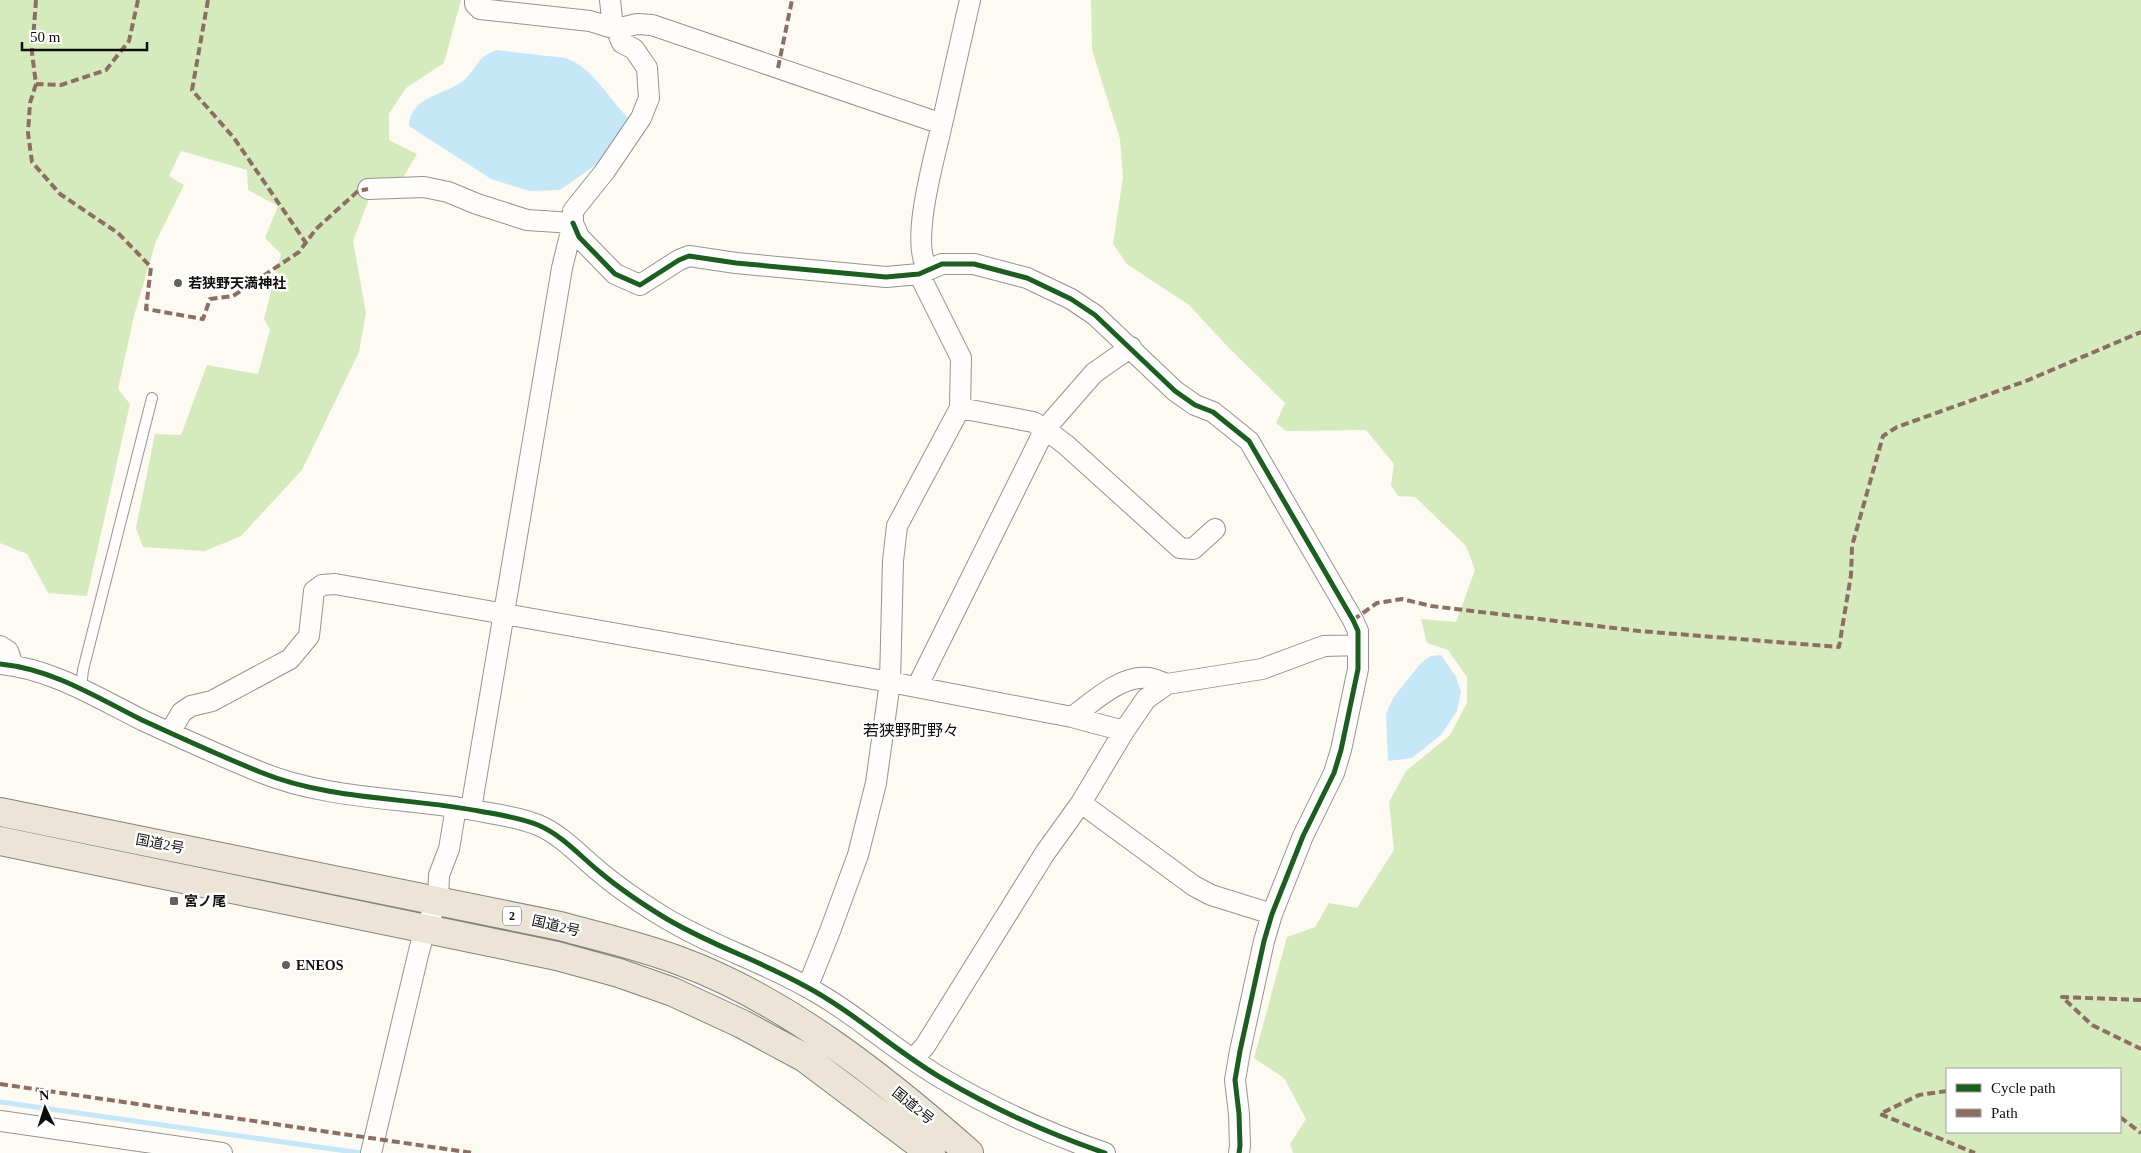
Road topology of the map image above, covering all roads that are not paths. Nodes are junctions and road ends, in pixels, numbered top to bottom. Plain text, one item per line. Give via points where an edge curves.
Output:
1 (475, 0) edge
2 (610, 0) edge
3 (970, 0) edge
4 (616, 30) junction
5 (942, 124) junction
6 (368, 189) dead end
7 (573, 223) junction
8 (924, 272) junction
9 (1131, 347) junction
10 (152, 398) dead end
11 (960, 408) junction
12 (1045, 429) junction
13 (1215, 529) dead end
14 (504, 615) junction
15 (1358, 645) junction
16 (0, 646) edge
17 (7, 665) edge
18 (890, 682) junction
19 (1167, 684) junction
20 (917, 687) junction
21 (81, 688) junction
22 (1072, 718) junction
23 (1124, 730) junction
24 (170, 732) junction
25 (1082, 803) junction
26 (464, 808) junction
27 (0, 812) edge
28 (0, 840) edge
29 (438, 900) junction
30 (1272, 914) junction
31 (425, 929) junction
32 (806, 986) junction
33 (913, 1059) junction
34 (0, 1122) edge
35 (372, 1149) edge
36 (1098, 1152) edge
37 (222, 1153) edge
38 (931, 1153) edge
39 (969, 1153) edge
40 (1239, 1153) edge

1 - 4 street via 480,9 590,21
2 - 4 street
3 - 5 street
4 - 5 street via 637,24 652,25
4 - 7 street via 622,43 634,49 647,68 649,98 641,118 574,211
5 - 8 street via 920,230
6 - 7 street via 424,186 527,220
7 - 8 street via 579,236 615,274 640,285 689,256 886,277
7 - 14 street via 562,268
8 - 9 street via 942,264 974,264 1027,278 1071,299
8 - 11 street via 962,358
9 - 12 street via 1094,373
9 - 15 street via 1176,391 1195,405 1213,412 1249,441 1353,620 1358,631
10 - 21 lane
11 - 12 street via 1032,422
11 - 18 street via 897,526
12 - 13 street via 1180,548 1193,549
12 - 20 street
14 - 18 street
14 - 24 street via 335,584 322,585 314,591 309,636 290,659 212,701 191,706 182,712
14 - 26 street
15 - 19 street via 1324,646 1262,669
15 - 30 street via 1358,669 1334,773 1303,836
16 - 17 street via 8,651
17 - 21 street via 46,674
18 - 20 street
18 - 32 street via 876,783 858,855
19 - 22 street via 1148,678 1117,685
19 - 23 street via 1146,699
20 - 22 street
21 - 24 street
22 - 23 street
23 - 25 street
24 - 26 street via 293,784
25 - 30 street via 1194,886 1211,895
25 - 33 street via 1045,853 925,1046
26 - 29 street via 439,875
26 - 32 street via 539,825 562,839 603,875 682,929
27 - 29 highway, 国道2号 / 2
28 - 31 highway, 国道2号 / 2
29 - 31 street
29 - 39 highway, 国道2号 / 2 via 633,945 730,982 785,1011 833,1045 900,1095
30 - 40 street via 1235,1080
31 - 35 street
31 - 38 highway, 国道2号 / 2 via 557,956 673,992 805,1058
32 - 33 street via 875,1030
33 - 36 street via 996,1108
34 - 37 street

